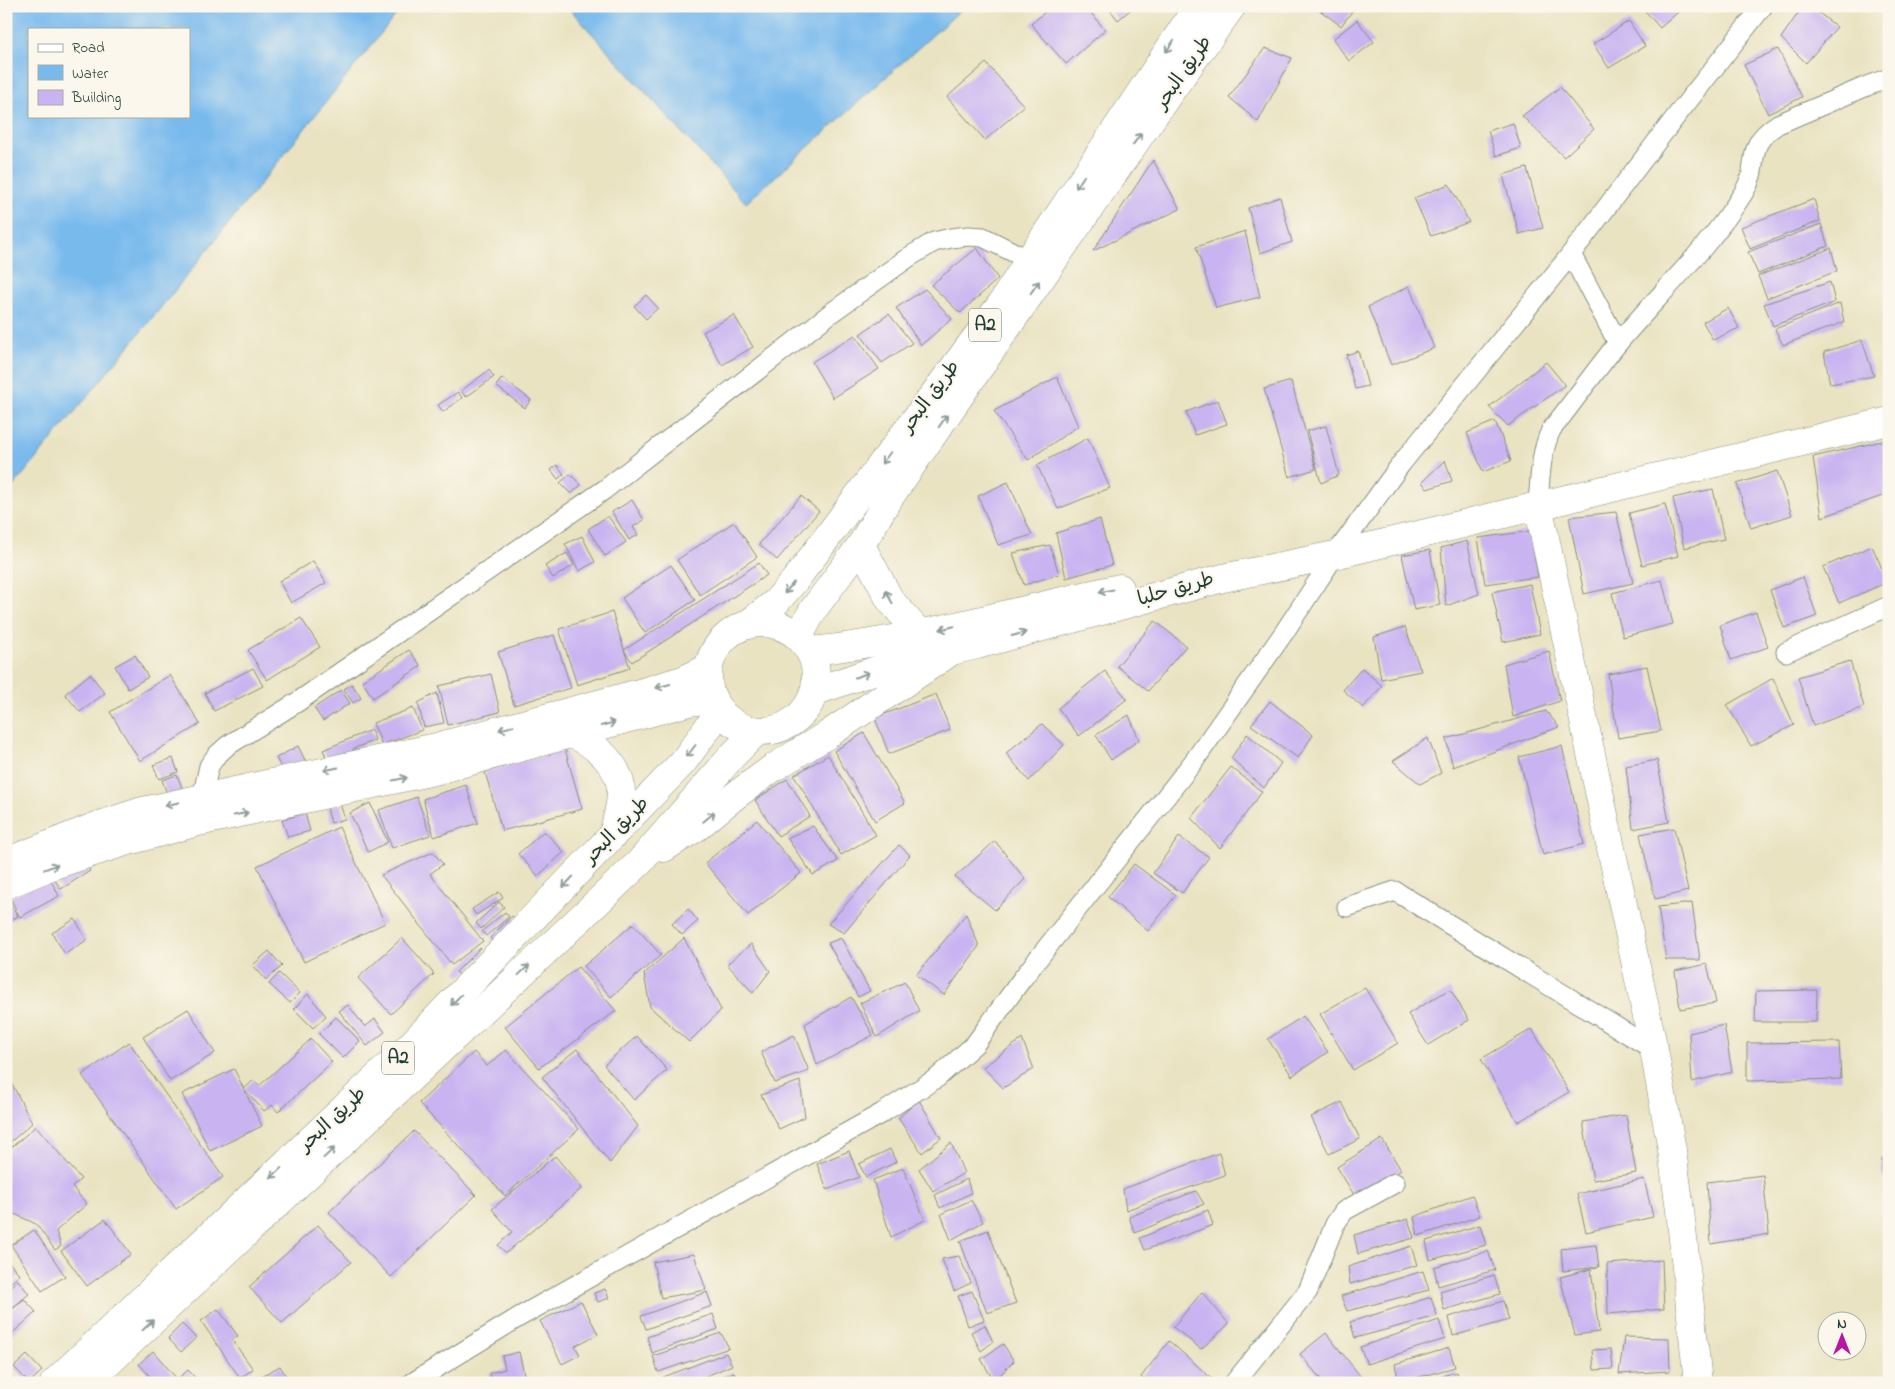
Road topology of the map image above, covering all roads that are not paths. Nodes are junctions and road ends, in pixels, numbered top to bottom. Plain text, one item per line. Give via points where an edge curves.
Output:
1 (1198, 6) edge
2 (1232, 6) edge
3 (1763, 6) edge
4 (1889, 78) edge
5 (1571, 254) junction
6 (1029, 260) junction
7 (1010, 308) junction
8 (1618, 343) junction
9 (1889, 421) edge
10 (1538, 505) junction
11 (861, 545) junction
12 (1335, 555) junction
13 (1223, 578) junction
14 (1889, 606) edge
15 (748, 624) junction
16 (920, 634) junction
17 (805, 644) junction
18 (952, 651) junction
19 (1786, 652) dead end
20 (708, 668) junction
21 (816, 691) junction
22 (716, 705) junction
23 (757, 731) junction
24 (573, 734) junction
25 (433, 759) junction
26 (200, 810) junction
27 (613, 834) junction
28 (99, 838) junction
29 (6, 862) edge
30 (639, 863) junction
31 (6, 885) edge
32 (1347, 907) dead end
33 (492, 982) junction
34 (1654, 1050) junction
35 (1395, 1184) dead end
36 (111, 1344) junction
37 (54, 1383) edge
38 (87, 1383) edge
39 (412, 1383) edge
40 (1234, 1383) edge
41 (1698, 1383) edge

1 -> 6 main road, طريق البحر / A2
7 -> 2 main road, طريق البحر / A2
3 - 5 street
4 - 8 street via 1768,131 1756,146 1752,174 1745,191 1719,228
5 - 8 street
5 - 12 street via 1400,464
6 - 7 main road, طريق البحر / A2
6 - 26 street via 983,237 968,236 934,242 909,257 831,313 604,490 307,696 227,746 209,766
11 -> 7 main road, طريق البحر / A2
7 -> 15 main road, طريق البحر / A2 via 796,579 776,602
8 - 10 street via 1551,430 1541,463
9 - 10 main road
10 - 12 main road
10 - 34 main road
16 -> 11 main road via 890,600
11 - 17 main road, طريق البحر / A2 via 812,610
12 - 13 main road
12 - 39 street via 1284,634 1194,761 1022,979 975,1044 959,1060 882,1114 519,1317
13 -> 16 main road, طريق حلبا via 1182,578 1132,585
18 -> 13 main road, طريق حلبا
14 - 19 street
15 - 17 main road, A2 via 775,623
15 - 20 main road, A2 via 729,633 715,648
16 - 17 main road, طريق حلبا via 852,647
17 - 21 main road via 817,671
21 -> 18 main road, طريق حلبا via 891,665
30 -> 18 main road via 697,827 773,768
20 - 22 main road, A2 via 708,684
20 -> 25 main road via 683,680
21 - 23 main road via 794,722 776,730
22 - 23 main road via 736,725
24 -> 22 main road via 690,702
22 -> 27 main road, طريق البحر / A2 via 683,762
23 - 30 main road, طريق البحر / A2
24 - 25 main road
24 - 27 main road via 588,741 614,768 621,789
25 - 26 main road
26 - 28 main road via 139,812
27 -> 33 main road, طريق البحر / A2
28 - 29 main road
31 -> 28 main road via 51,866
33 -> 30 main road, طريق البحر / A2
32 - 34 street via 1395,891
33 - 36 main road, طريق البحر / A2 via 412,1045
34 - 41 main road via 1680,1210
35 - 40 street via 1344,1211 1335,1224 1308,1291
36 - 37 main road, طريق البحر / A2
36 - 38 main road, طريق البحر / A2

